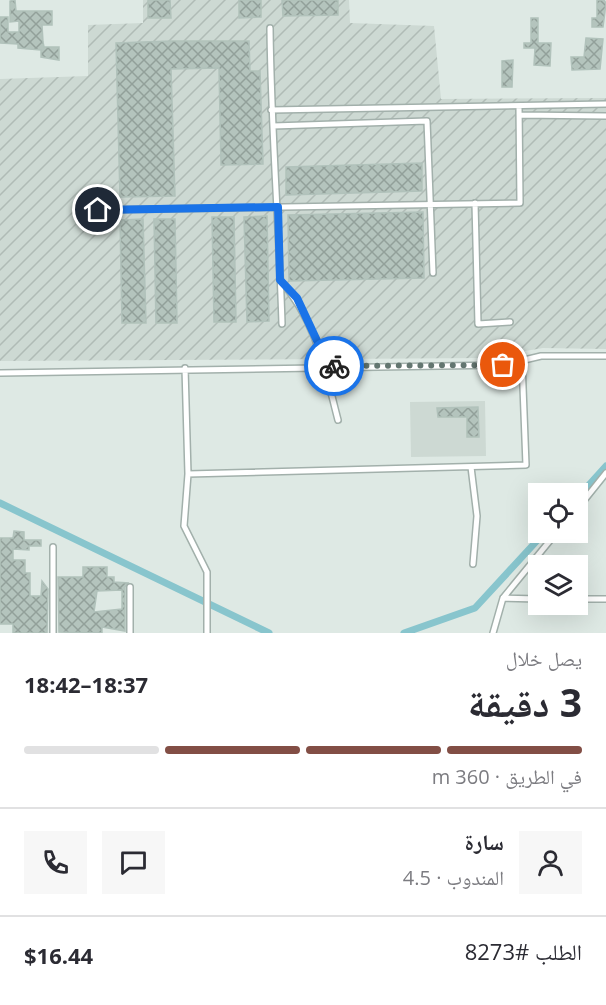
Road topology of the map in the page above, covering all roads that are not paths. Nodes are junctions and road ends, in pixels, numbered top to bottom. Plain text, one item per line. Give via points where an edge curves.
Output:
1 (270, 28) dead end
2 (606, 104) edge
3 (519, 106) junction
4 (271, 110) junction
5 (519, 115) junction
6 (606, 116) edge
7 (273, 126) junction
8 (475, 203) junction
9 (429, 204) junction
10 (278, 207) junction
11 (98, 210) dead end
12 (433, 273) dead end
13 (280, 280) junction
14 (510, 322) dead end
15 (282, 324) dead end
16 (606, 356) edge
17 (522, 361) junction
18 (324, 366) junction
19 (185, 368) junction
20 (0, 373) edge
21 (338, 420) dead end
22 (471, 467) junction
23 (606, 473) edge
24 (188, 474) junction
25 (588, 496) edge
26 (548, 543) edge
27 (53, 548) dead end
28 (473, 564) dead end
29 (130, 587) dead end
30 (503, 598) junction
31 (528, 599) edge
32 (588, 599) edge
33 (606, 599) edge
34 (53, 633) edge
35 (130, 633) edge
36 (207, 633) edge
37 (493, 633) edge

1 - 4 street
2 - 3 street
3 - 4 street
3 - 5 street
4 - 7 street
5 - 6 street
5 - 8 street via 520,203
7 - 9 street via 427,121
7 - 10 street
8 - 9 street
8 - 14 street via 478,324
9 - 10 street
9 - 12 street
10 - 11 street
10 - 13 street
13 - 15 street
13 - 18 street via 297,298 319,345
16 - 17 street via 541,356
17 - 18 street via 503,365
17 - 22 street via 526,465
18 - 19 street
18 - 21 street
19 - 20 street
19 - 24 street
22 - 24 street
22 - 28 street via 477,516
23 - 25 street
24 - 36 street via 184,526 207,572
26 - 30 street
27 - 34 street
29 - 35 street
30 - 31 street
30 - 37 street
32 - 33 street

